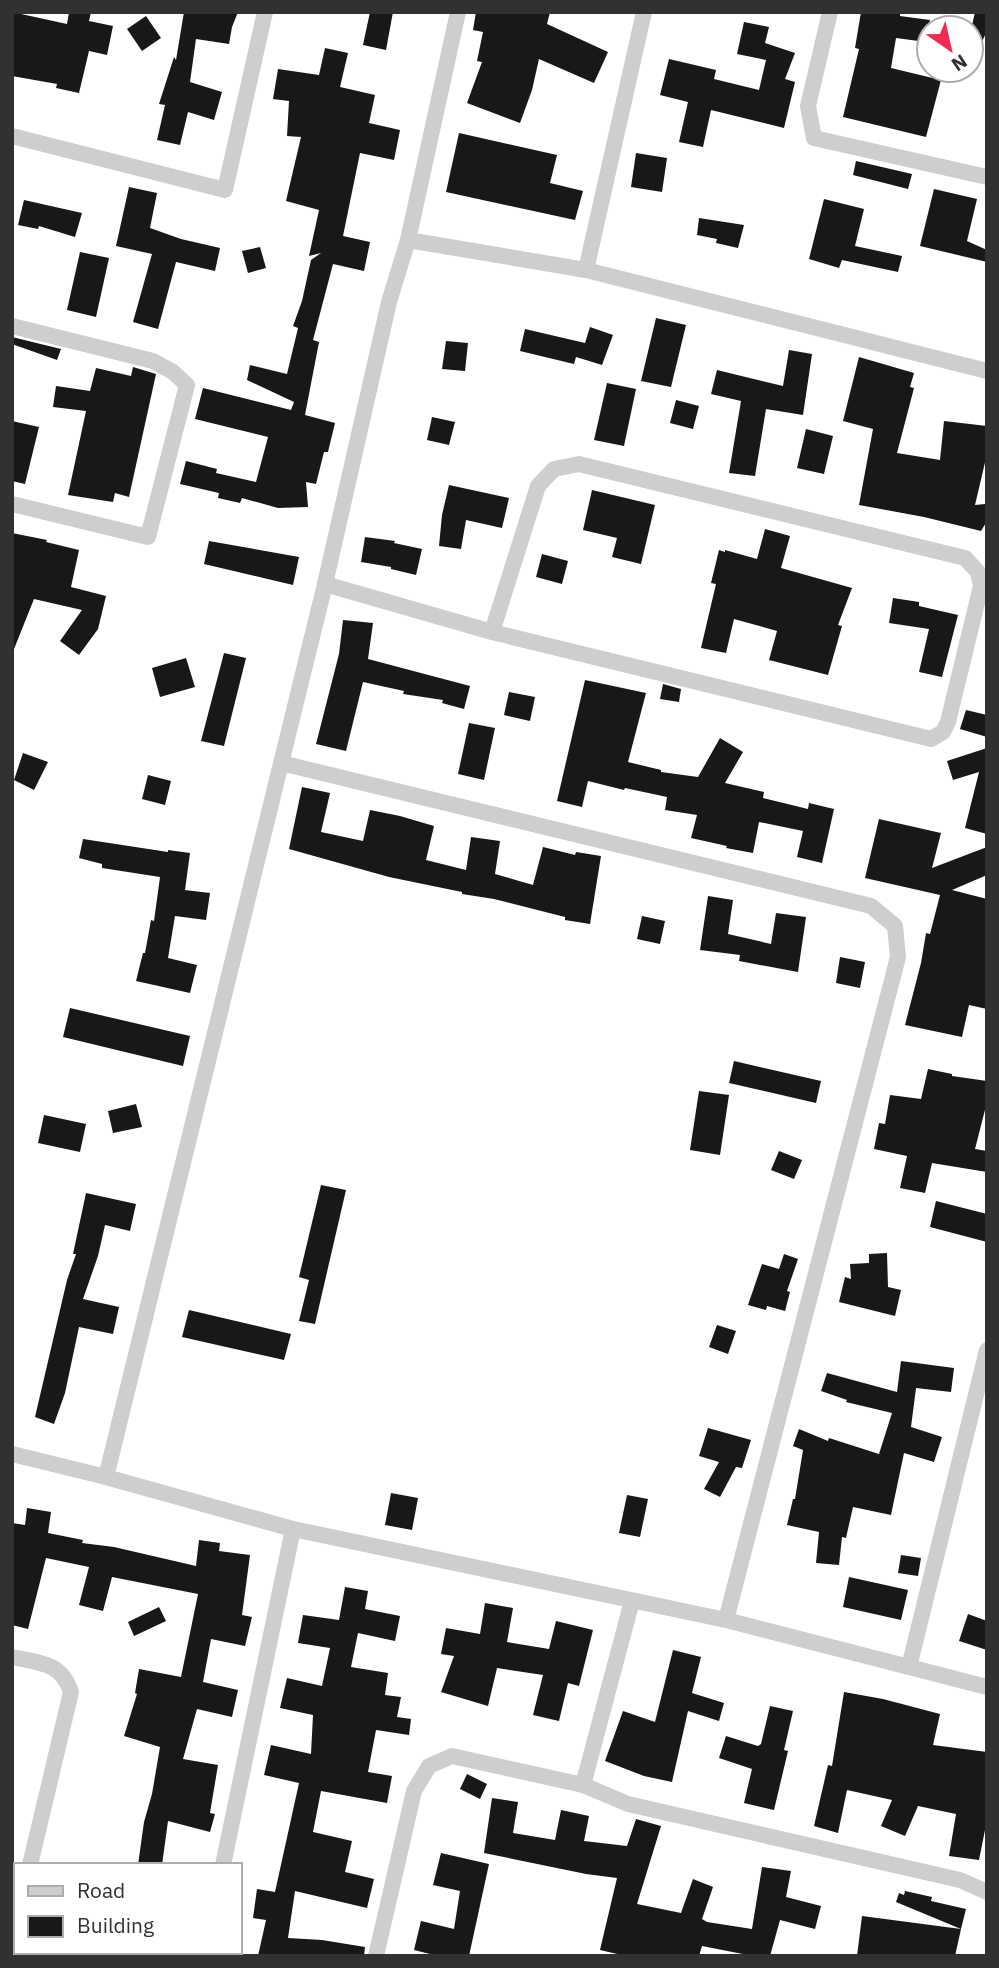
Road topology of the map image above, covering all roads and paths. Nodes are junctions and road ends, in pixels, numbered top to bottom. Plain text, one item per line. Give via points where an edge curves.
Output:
1 (265, 12) edge
2 (458, 12) edge
3 (644, 12) edge
4 (830, 12) edge
5 (12, 136) edge
6 (987, 177) edge
7 (408, 240) junction
8 (586, 270) junction
9 (12, 326) edge
10 (987, 371) edge
11 (12, 503) edge
12 (325, 584) junction
13 (492, 632) junction
14 (281, 763) junction
15 (987, 1350) edge
16 (12, 1454) edge
17 (106, 1476) junction
18 (293, 1529) junction
19 (632, 1601) junction
20 (726, 1620) junction
21 (12, 1657) edge
22 (909, 1667) junction
23 (987, 1687) edge
24 (583, 1785) junction
25 (30, 1863) edge
26 (223, 1863) edge
27 (987, 1892) edge
28 (376, 1956) edge

1 - 5 street via 225,190
2 - 7 street
3 - 8 street
4 - 6 street via 808,106 814,138
7 - 8 street
7 - 12 street via 389,302
8 - 10 street
9 - 11 street via 153,361 187,385 148,537
12 - 13 street
12 - 14 street
13 - 13 street via 931,739 943,732 948,722 981,586 978,572 965,558 579,464 554,469 538,486
14 - 17 street
14 - 20 street via 871,906 895,926 898,957
15 - 22 street
16 - 17 street
17 - 18 street
18 - 19 street
18 - 26 street
19 - 20 street
19 - 24 street
20 - 22 street
21 - 25 street via 54,1667 66,1677 71,1692
22 - 23 street
24 - 27 street via 628,1804 960,1880
24 - 28 street via 452,1756 429,1766 414,1791

